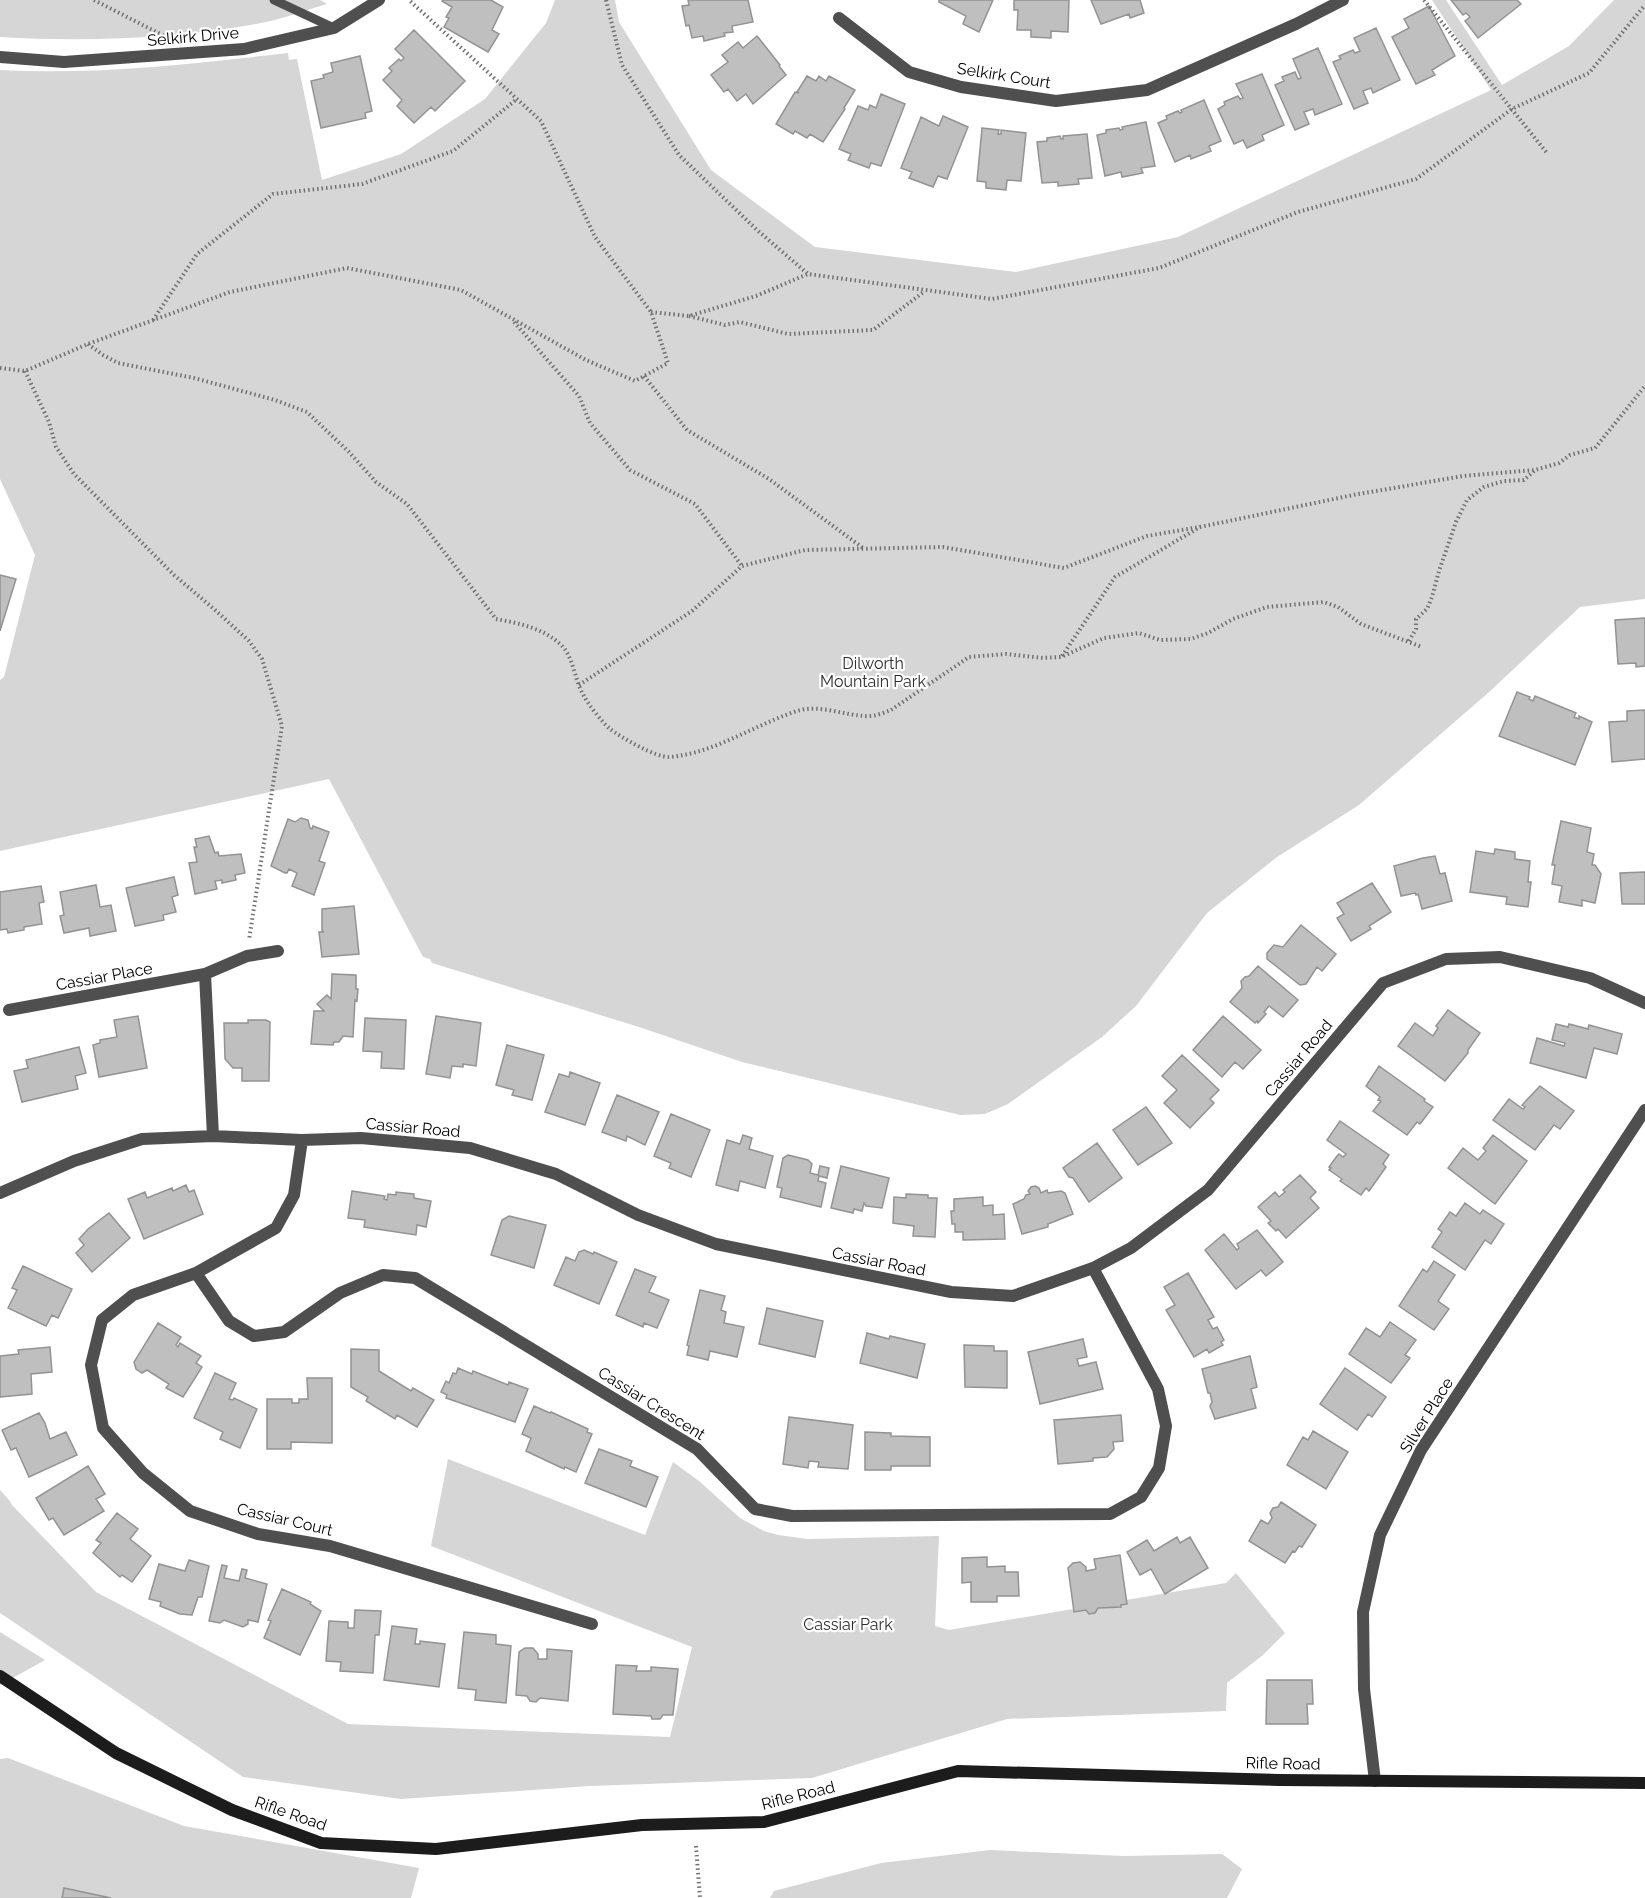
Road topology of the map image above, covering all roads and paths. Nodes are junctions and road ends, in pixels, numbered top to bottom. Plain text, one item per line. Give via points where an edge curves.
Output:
1 (94, 0) edge
2 (273, 0) edge
3 (380, 0) edge
4 (409, 0) edge
5 (606, 0) edge
6 (1343, 0) edge
7 (1424, 0) edge
8 (1645, 4) edge
9 (839, 18) dead end
10 (334, 28) junction
11 (195, 53) junction
12 (0, 57) edge
13 (517, 99) junction
14 (1512, 109) junction
15 (1547, 153) dead end
16 (808, 274) junction
17 (925, 290) junction
18 (651, 312) junction
19 (689, 316) junction
20 (510, 318) junction
21 (152, 321) junction
22 (88, 344) junction
23 (0, 368) edge
24 (25, 371) junction
25 (644, 376) junction
26 (1645, 386) edge
27 (1535, 470) junction
28 (1200, 527) junction
29 (862, 548) junction
30 (742, 566) junction
31 (1409, 642) junction
32 (1422, 647) dead end
33 (1061, 657) junction
34 (579, 684) junction
35 (278, 951) dead end
36 (247, 956) junction
37 (205, 974) junction
38 (1645, 1003) edge
39 (9, 1010) dead end
40 (1645, 1110) edge
41 (213, 1136) junction
42 (302, 1140) junction
43 (0, 1193) edge
44 (1093, 1268) junction
45 (196, 1274) junction
46 (592, 1624) dead end
47 (0, 1676) edge
48 (1375, 1781) junction
49 (1645, 1784) edge
50 (696, 1846) dead end
51 (700, 1898) edge

1 - 11 path
2 - 10 lane
3 - 10 street, Selkirk Drive
4 - 13 path
5 - 16 path via 622,64 680,154
6 - 9 street, Selkirk Court via 1147,90 1056,101 961,87 909,72
7 - 14 path
8 - 14 path via 1589,73
10 - 11 street, Selkirk Drive via 244,49
11 - 12 street, Selkirk Drive via 64,63
13 - 18 path via 541,121 595,237
13 - 21 path via 453,152 362,184 273,194 197,254
14 - 15 path
14 - 17 path via 1416,179 1298,212 1159,268 992,299
16 - 17 path
16 - 19 path via 756,296
17 - 19 path via 873,330 788,334 740,322 725,325
18 - 19 path
18 - 25 path via 668,363
20 - 21 path via 461,290 347,268 231,292
20 - 25 path via 625,377 635,381
20 - 30 path via 579,396 590,423 630,470 694,504
21 - 22 path
22 - 24 path
22 - 34 path via 118,363 194,378 307,412 376,482 407,504 496,619 523,624 561,644
23 - 24 path
24 - 36 path via 56,447 74,474 174,575 249,641 262,658 282,726
25 - 29 path via 687,430 769,479
26 - 27 path via 1595,448
27 - 28 path via 1463,476
27 - 31 path via 1524,480 1484,487 1467,501 1456,522 1432,597 1427,609 1416,619
28 - 29 path via 1147,536 1064,568 943,547
28 - 33 path via 1115,578
29 - 30 path via 805,550
30 - 34 path via 692,611
31 - 32 path
31 - 33 path via 1361,624 1324,602 1267,607 1191,639 1160,640 1139,633 1104,638
33 - 34 path via 969,657 891,710 879,714 800,710 721,744 666,758 607,727
35 - 36 street, Cassiar Place
36 - 37 street, Cassiar Place
37 - 39 street, Cassiar Place
37 - 41 street
38 - 44 street, Cassiar Road via 1590,978 1500,957 1446,959 1383,983 1208,1191 1131,1248
40 - 48 street, Silver Place via 1421,1450 1380,1534 1363,1612 1364,1689
41 - 42 street, Cassiar Road
41 - 43 street, Cassiar Road via 142,1139 74,1161
42 - 44 street, Cassiar Road via 361,1138 470,1148 556,1174 638,1215 716,1244 951,1292 1013,1296
42 - 45 street via 294,1195 276,1228
44 - 45 street, Cassiar Crescent via 1158,1389 1166,1426 1158,1468 1141,1497 1110,1514 792,1516 754,1509 697,1449 415,1278 383,1275 340,1293 284,1332 254,1336 229,1321
45 - 46 street, Cassiar Court via 133,1295 102,1320 91,1365 103,1428 143,1473 190,1511 258,1534 330,1546
47 - 48 street, Rifle Road via 116,1753 232,1810 321,1843 436,1849 642,1825 764,1822 958,1771
48 - 49 street, Rifle Road
50 - 51 path

